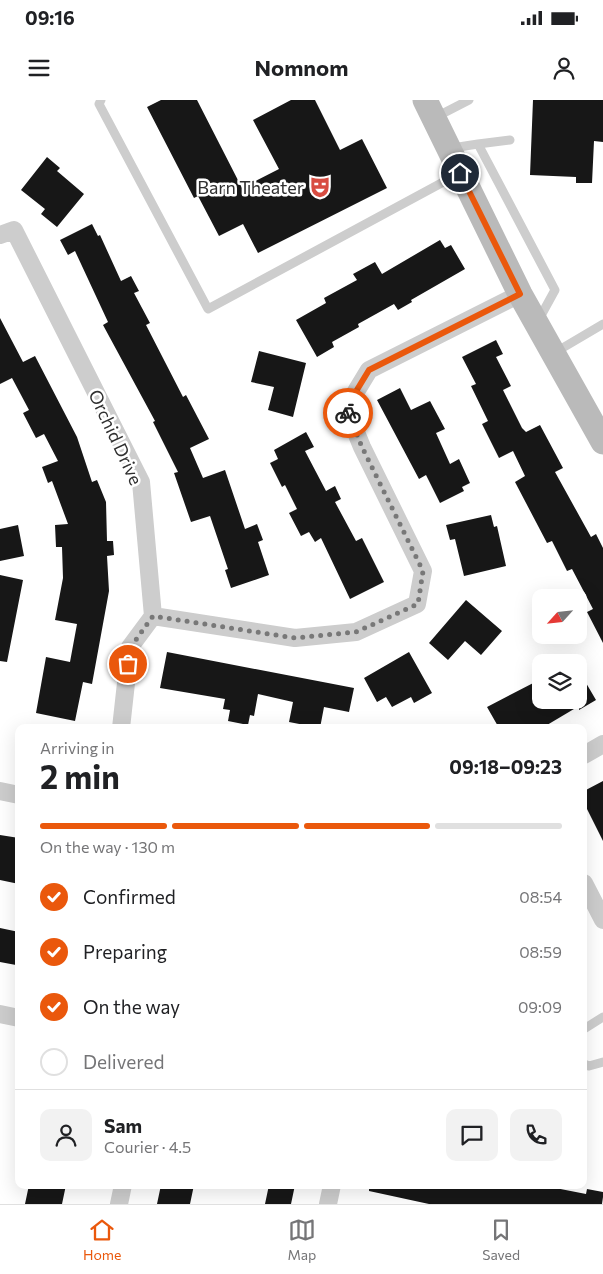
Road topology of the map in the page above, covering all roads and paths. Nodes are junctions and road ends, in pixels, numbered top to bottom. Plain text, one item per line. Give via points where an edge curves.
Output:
1 (100, 100) edge
2 (469, 100) edge
3 (429, 109) edge
4 (510, 140) dead end
5 (478, 144) junction
6 (448, 148) junction
7 (460, 173) junction
8 (0, 235) edge
9 (520, 294) junction
10 (537, 324) junction
11 (603, 324) edge
12 (553, 354) junction
13 (603, 442) edge
14 (153, 616) junction
15 (121, 724) edge
16 (603, 744) edge
17 (587, 753) edge
18 (0, 791) edge
19 (15, 794) edge
20 (587, 889) edge
21 (603, 920) edge
22 (0, 1014) edge
23 (15, 1017) edge
24 (603, 1017) edge
25 (587, 1027) edge
26 (603, 1062) edge
27 (587, 1065) edge
28 (122, 1189) edge
29 (331, 1189) edge
30 (119, 1204) edge
31 (328, 1204) edge

1 - 7 lane via 99,104 208,309
2 - 3 lane
3 - 6 street
4 - 5 lane
5 - 6 lane
5 - 10 lane via 555,290
6 - 7 street
7 - 9 street
8 - 14 street, Orchid Drive via 14,230 141,482
9 - 10 street
9 - 14 street via 369,370 346,408 423,571 418,604 356,632 295,638
10 - 12 street
11 - 12 lane
12 - 13 street
14 - 15 street via 130,648
16 - 17 street
18 - 19 street
20 - 21 street
22 - 23 street
24 - 25 lane
26 - 27 lane
28 - 30 street
29 - 31 street

